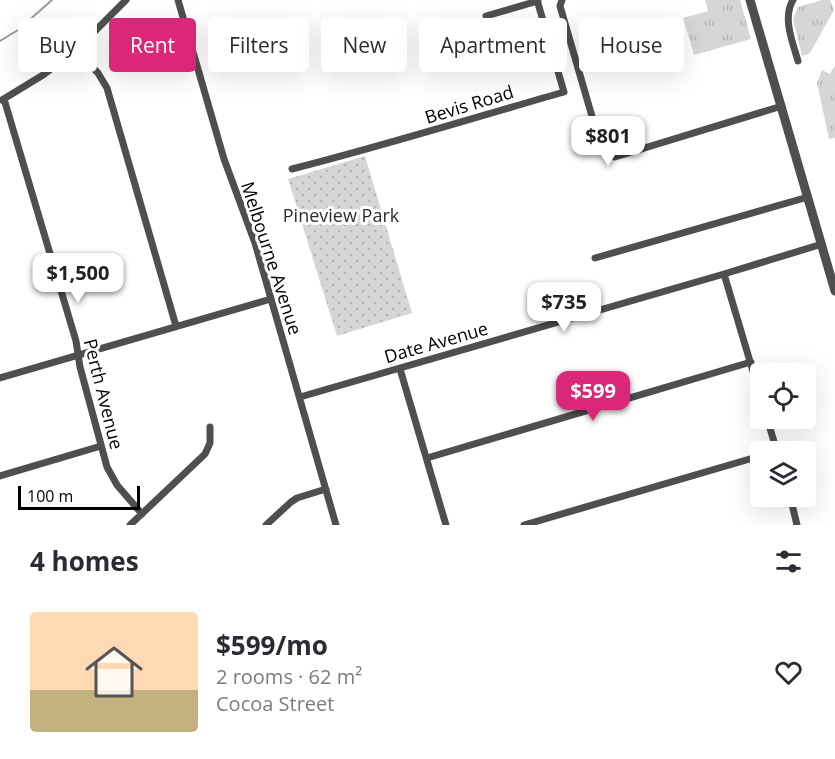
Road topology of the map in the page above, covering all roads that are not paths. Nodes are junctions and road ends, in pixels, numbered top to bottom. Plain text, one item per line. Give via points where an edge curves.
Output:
1 (126, 0) edge
2 (178, 0) edge
3 (562, 0) edge
4 (750, 0) edge
5 (793, 0) edge
6 (538, 1) edge
7 (486, 16) dead end
8 (97, 29) edge
9 (798, 61) dead end
10 (47, 72) edge
11 (96, 72) edge
12 (2, 100) edge
13 (782, 106) junction
14 (292, 170) dead end
15 (808, 197) junction
16 (822, 244) junction
17 (595, 258) dead end
18 (724, 274) junction
19 (835, 291) edge
20 (271, 299) junction
21 (176, 326) junction
22 (78, 356) junction
23 (750, 363) edge
24 (751, 363) edge
25 (400, 369) junction
26 (0, 378) edge
27 (300, 397) junction
28 (210, 427) dead end
29 (101, 446) junction
30 (427, 458) junction
31 (750, 459) edge
32 (0, 476) edge
33 (326, 489) junction
34 (793, 507) edge
35 (141, 514) junction
36 (798, 523) edge
37 (130, 525) edge
38 (266, 525) edge
39 (336, 525) edge
40 (446, 525) edge
41 (524, 525) edge

1 - 8 street
2 - 20 street, Melbourne Avenue via 224,159
3 - 13 street via 560,6 600,144 606,153 615,157
4 - 13 street
5 - 9 street via 789,27
6 - 7 street, Bevis Road
6 - 14 street, Bevis Road via 564,92
10 - 12 street
11 - 21 street via 107,88
12 - 22 street, Perth Avenue
13 - 15 street
15 - 16 street
15 - 17 street
16 - 18 street, Date Avenue
16 - 19 street
18 - 24 street
18 - 25 street, Date Avenue
20 - 21 street
20 - 27 street, Melbourne Avenue
21 - 22 street
22 - 26 street
22 - 29 street, Perth Avenue
23 - 30 street
25 - 27 street, Date Avenue
25 - 30 street
27 - 33 street, Melbourne Avenue
28 - 35 street via 205,454
29 - 32 street
29 - 35 street, Perth Avenue via 117,485
30 - 40 street
31 - 41 street
33 - 38 street via 297,498
33 - 39 street, Melbourne Avenue
34 - 36 street
35 - 37 street

